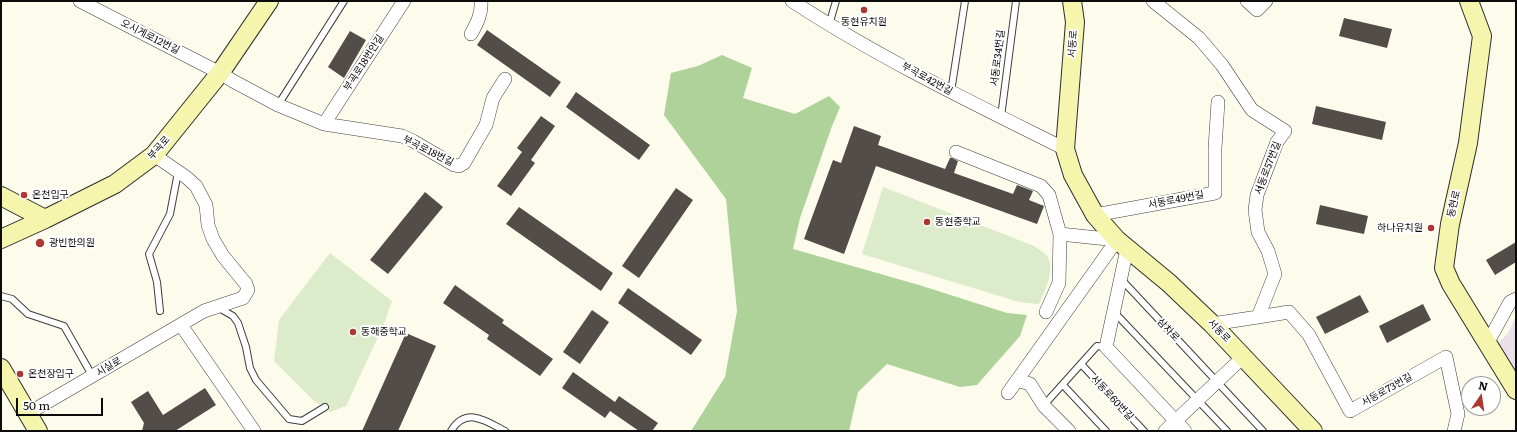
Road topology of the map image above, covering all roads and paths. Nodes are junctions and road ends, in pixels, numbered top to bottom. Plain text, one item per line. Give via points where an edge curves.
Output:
1 (80, 1) edge
2 (269, 1) edge
3 (344, 1) edge
4 (404, 1) edge
5 (481, 1) edge
6 (792, 1) edge
7 (836, 1) edge
8 (965, 1) edge
9 (1016, 1) edge
10 (1072, 1) edge
11 (1153, 1) edge
12 (1247, 1) edge
13 (1266, 1) edge
14 (1469, 1) edge
15 (829, 25) junction
16 (471, 34) dead end
17 (220, 73) junction
18 (506, 80) dead end
19 (951, 93) junction
20 (1218, 102) dead end
21 (278, 105) junction
22 (1001, 117) junction
23 (324, 124) junction
24 (1065, 149) junction
25 (956, 152) dead end
26 (154, 155) junction
27 (178, 172) junction
28 (1, 196) edge
29 (1095, 215) junction
30 (45, 220) junction
31 (1060, 234) junction
32 (1, 239) edge
33 (1122, 245) junction
34 (1120, 278) junction
35 (1, 296) edge
36 (1516, 299) edge
37 (217, 306) junction
38 (1113, 310) junction
39 (160, 311) dead end
40 (1046, 312) dead end
41 (1258, 317) junction
42 (181, 324) junction
43 (1212, 324) junction
44 (1487, 344) junction
45 (1106, 347) junction
46 (1243, 357) junction
47 (1081, 364) junction
48 (1, 368) edge
49 (93, 377) junction
50 (1017, 380) junction
51 (1217, 382) junction
52 (1063, 385) junction
53 (1516, 390) edge
54 (1008, 393) dead end
55 (1198, 400) junction
56 (1044, 406) junction
57 (325, 407) dead end
58 (27, 414) junction
59 (1176, 421) junction
60 (38, 431) edge
61 (254, 431) edge
62 (451, 431) edge
63 (505, 431) edge
64 (1069, 431) edge
65 (1106, 431) edge
66 (1144, 431) edge
67 (1165, 431) edge
68 (1185, 431) edge
69 (1227, 431) edge
70 (1263, 431) edge
71 (1311, 431) edge
72 (1454, 431) edge

1 - 17 street, 오시게로12번길
2 - 17 street, 부곡로
3 - 21 lane
4 - 23 street, 부곡로18번안길
5 - 16 street via 482,11
6 - 15 street, 부곡로42번길
7 - 15 lane
8 - 19 lane
9 - 22 lane, 서동로34번길
10 - 24 street, 서동로 via 1075,22
11 - 41 street, 서동로57번길 via 1199,38 1222,65 1252,110 1285,131 1277,142 1256,202 1258,232 1268,250 1275,274
12 - 13 street via 1257,10
14 - 44 street, 동현로 via 1482,36 1468,143 1450,224 1444,268 1450,284
15 - 19 street, 부곡로42번길
17 - 21 street, 부곡로18번길
17 - 26 street, 부곡로
18 - 23 street, 부곡로18번길 via 493,98 486,125 462,165 452,165 402,136
19 - 22 street, 부곡로42번길
20 - 29 street, 서동로49번길 via 1216,193
21 - 23 street, 부곡로18번길
22 - 24 street, 부곡로42번길
24 - 29 street, 서동로 via 1073,175
25 - 31 street via 1041,186 1049,196
26 - 27 street
26 - 30 street, 부곡로 via 115,184
27 - 37 street, 시실로 via 196,186 206,205 208,225 213,238 248,290 243,298
27 - 39 lane via 170,214 149,254 157,282
28 - 30 street
29 - 33 street, 서동로
30 - 32 street, 부곡로
31 - 33 street
31 - 40 street via 1059,284
33 - 34 street
33 - 43 street, 서동로 via 1169,283
33 - 50 street
34 - 38 street
34 - 51 lane, 삼차로
35 - 49 lane, 시실로 via 12,299 28,314 64,326
36 - 44 street via 1510,302
37 - 42 street, 시실로
37 - 57 lane via 238,323 250,368 256,380 289,419 302,422
38 - 45 street
38 - 55 lane
41 - 43 street
41 - 72 street, 서동로73번길 via 1289,312 1309,335 1350,410 1446,357 1458,414
42 - 49 street, 시실로
42 - 61 street
43 - 46 street, 서동로
44 - 53 street, 동현로
45 - 47 lane via 1097,346
45 - 59 street
46 - 51 street
46 - 71 street, 서동로
47 - 52 lane
47 - 66 lane, 서동로60번길
48 - 58 street
49 - 58 street
50 - 54 street
50 - 56 street via 1030,384
51 - 55 street
51 - 70 lane
52 - 56 lane
52 - 65 lane
55 - 59 street
55 - 69 lane
56 - 64 street
58 - 60 street
59 - 67 street
59 - 68 street
62 - 63 lane via 458,422 468,417 482,419

